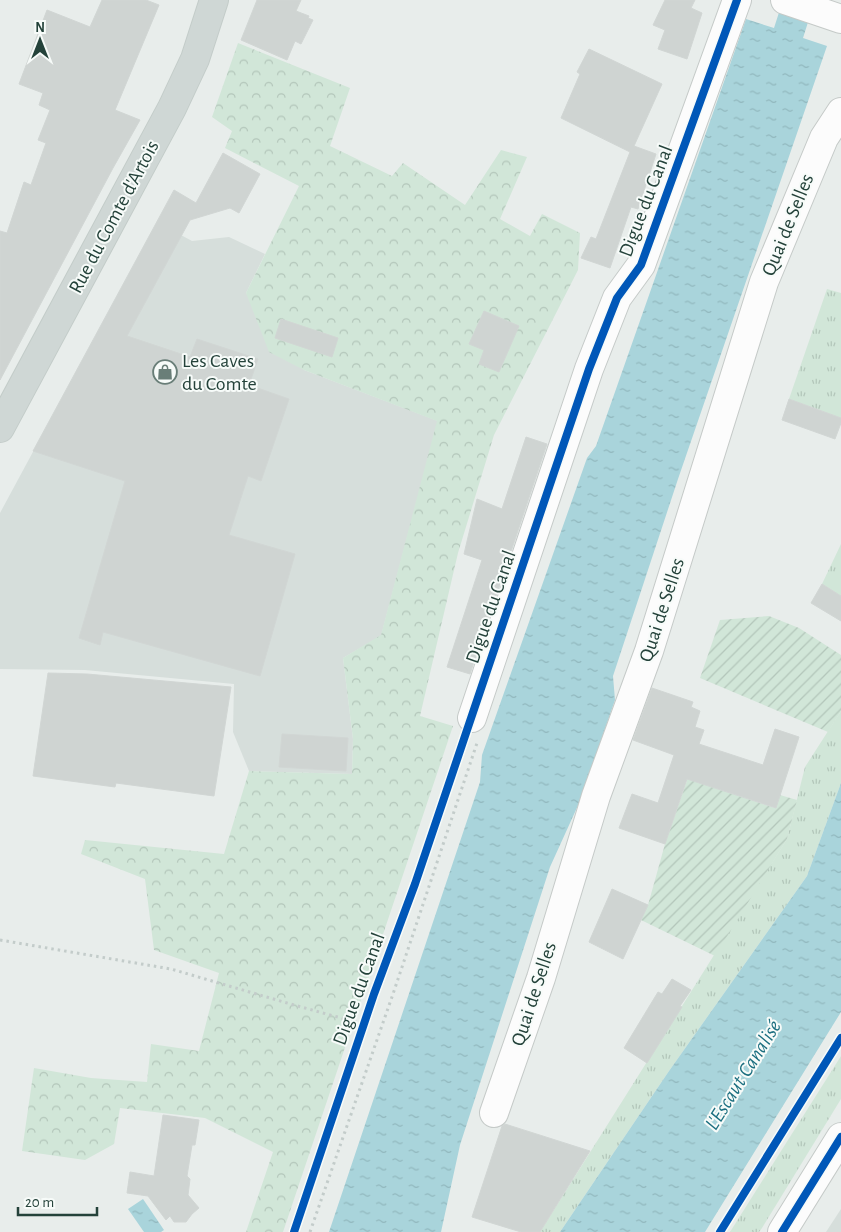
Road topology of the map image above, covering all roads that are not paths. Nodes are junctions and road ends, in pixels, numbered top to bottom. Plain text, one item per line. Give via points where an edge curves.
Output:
1 (214, 0) edge
2 (737, 0) edge
3 (785, 0) edge
4 (837, 17) edge
5 (841, 112) edge
6 (0, 428) edge
7 (476, 726) road end
8 (494, 1113) dead end
9 (841, 1137) edge
10 (782, 1232) edge

1 - 6 main road, Rue du Comte d'Artois via 196,59 172,108
2 - 7 street, Digue du Canal via 641,265 617,298 589,369
3 - 4 street
5 - 8 street, Quai de Selles via 824,138 764,282 649,651 596,796 541,978
9 - 10 street

